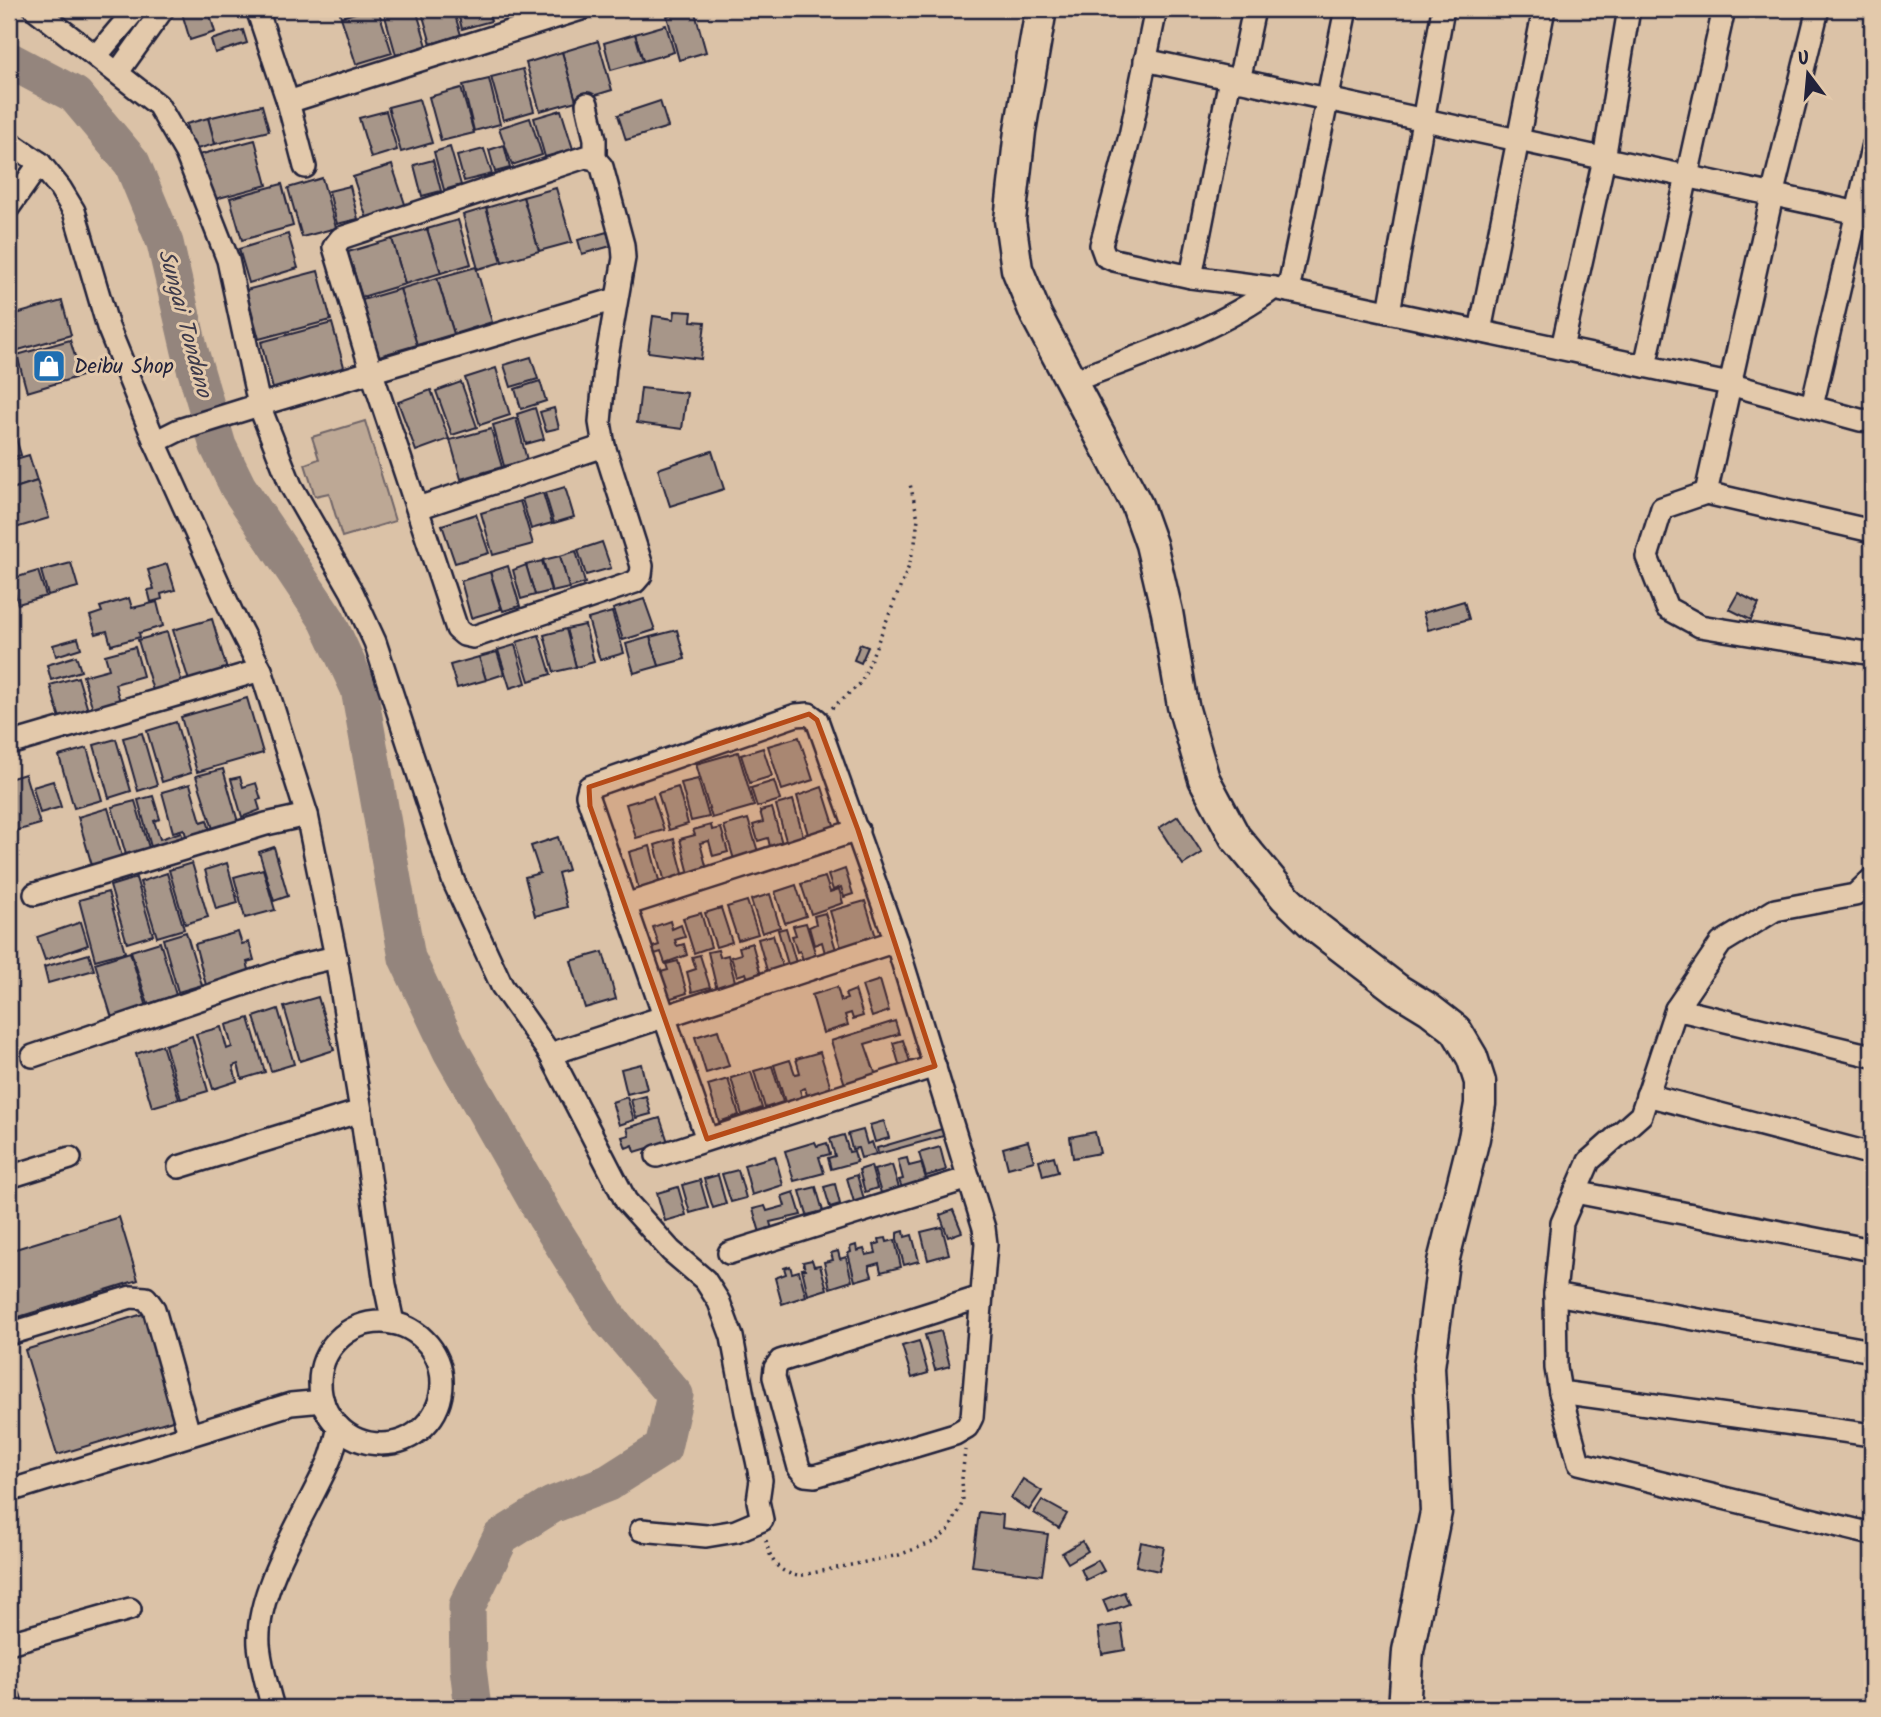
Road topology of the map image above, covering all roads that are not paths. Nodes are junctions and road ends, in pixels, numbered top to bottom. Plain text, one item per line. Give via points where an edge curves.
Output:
1 (35, 9) edge
2 (135, 9) edge
3 (163, 9) edge
4 (257, 9) edge
5 (581, 9) edge
6 (1041, 9) edge
7 (1156, 9) edge
8 (1254, 9) edge
9 (1346, 9) edge
10 (1443, 9) edge
11 (1544, 9) edge
12 (1629, 9) edge
13 (1724, 9) edge
14 (1818, 9) edge
15 (96, 56) junction
16 (1145, 60) junction
17 (118, 72) junction
18 (1234, 80) junction
19 (1328, 99) junction
20 (288, 102) junction
21 (587, 104) dead end
22 (1424, 120) junction
23 (1517, 140) junction
24 (1872, 148) edge
25 (12, 152) edge
26 (595, 159) junction
27 (1604, 159) junction
28 (40, 163) junction
29 (304, 167) dead end
30 (1688, 176) junction
31 (1772, 195) junction
32 (9, 207) edge
33 (1865, 214) edge
34 (1191, 277) junction
35 (1281, 290) junction
36 (616, 299) junction
37 (1389, 312) junction
38 (1480, 331) junction
39 (1562, 348) junction
40 (1645, 366) junction
41 (372, 373) junction
42 (1070, 382) junction
43 (1729, 384) junction
44 (259, 405) junction
45 (1812, 406) junction
46 (1872, 421) edge
47 (155, 442) junction
48 (604, 446) junction
49 (1706, 492) junction
50 (418, 508) junction
51 (1872, 531) edge
52 (1872, 654) edge
53 (261, 670) junction
54 (9, 744) edge
55 (307, 815) junction
56 (858, 830) junction
57 (1872, 879) edge
58 (35, 894) dead end
59 (625, 905) junction
60 (896, 941) junction
61 (336, 957) junction
62 (1676, 1009) junction
63 (665, 1017) junction
64 (550, 1054) junction
65 (33, 1056) dead end
66 (1872, 1056) edge
67 (935, 1066) junction
68 (1647, 1095) junction
69 (361, 1111) junction
70 (707, 1139) junction
71 (1872, 1154) edge
72 (657, 1156) dead end
73 (70, 1158) dead end
74 (179, 1167) dead end
75 (9, 1177) edge
76 (969, 1178) junction
77 (1575, 1192) junction
78 (1872, 1250) edge
79 (729, 1253) dead end
80 (385, 1285) junction
81 (1555, 1294) junction
82 (981, 1297) junction
83 (372, 1323) junction
84 (393, 1323) junction
85 (9, 1334) edge
86 (1872, 1351) edge
87 (1560, 1392) junction
88 (321, 1394) junction
89 (349, 1433) junction
90 (189, 1434) junction
91 (1872, 1435) edge
92 (9, 1491) edge
93 (641, 1530) dead end
94 (1872, 1534) edge
95 (130, 1609) dead end
96 (9, 1643) edge
97 (9, 1698) edge
98 (12, 1708) edge
99 (273, 1708) edge
100 (1404, 1708) edge

1 - 15 street
2 - 15 street
3 - 17 street
4 - 20 street
5 - 20 street
6 - 42 main road via 1010,220 1017,269
7 - 16 street
8 - 18 street
9 - 19 street
10 - 22 street
11 - 23 street
12 - 27 street
13 - 30 street
14 - 31 street
15 - 17 street
16 - 18 street
16 - 34 street via 1101,245 1105,256 1114,260
17 - 44 street via 158,105 186,153 228,260
18 - 19 street
18 - 34 street
19 - 22 street
19 - 35 street
20 - 29 street
21 - 26 street
22 - 23 street
22 - 37 street
23 - 27 street
23 - 38 street
24 - 33 street
25 - 28 street
26 - 36 street via 602,167 623,245
26 - 41 street via 570,160 337,241 334,247
27 - 30 street
27 - 39 street
28 - 32 street
28 - 47 street via 74,211 108,327
30 - 31 street
30 - 40 street
31 - 33 street
31 - 43 street
33 - 45 street
34 - 35 street
35 - 37 street
35 - 42 street via 1182,337
36 - 41 street
36 - 48 street via 600,422
37 - 38 street
38 - 39 street
39 - 40 street
40 - 43 street
41 - 44 street
41 - 50 street
42 - 100 main road via 1137,505 1151,544 1183,706 1204,779 1235,836 1317,928 1456,1030 1480,1082 1474,1138 1443,1262 1429,1367 1436,1512 1410,1637
43 - 45 street
43 - 49 street
44 - 47 street
44 - 64 street via 291,486 375,642 453,880 502,986
45 - 46 street
47 - 53 street
48 - 50 street
48 - 50 street via 641,575 635,582 486,633 473,637 457,629
49 - 51 street
49 - 52 street via 1662,508 1647,557 1667,608 1700,626
53 - 54 street
53 - 55 street
55 - 58 street
55 - 61 street
56 - 59 street
56 - 59 street via 817,720 809,714 796,715 589,787 590,806
56 - 60 street
57 - 62 street via 1855,895 1774,910 1721,943
59 - 63 street
60 - 63 street
60 - 67 street
61 - 65 street via 297,966
61 - 69 street
62 - 66 street
62 - 68 street
63 - 64 street
63 - 70 street
64 - 93 street via 625,1201 705,1280 719,1301 738,1362 761,1480 758,1501 762,1520 736,1531 706,1536
67 - 70 street
67 - 76 street
68 - 71 street
68 - 77 street via 1641,1115 1588,1161
69 - 74 street
69 - 80 street
70 - 72 street
73 - 75 street
76 - 79 street
76 - 82 street via 986,1244
77 - 78 street
77 - 81 street via 1562,1223
80 - 83 street
80 - 84 street
81 - 86 street
81 - 87 street
82 - 82 street via 780,1361 774,1377 799,1468 805,1475 815,1476 967,1427 972,1417
83 - 84 street
83 - 88 street via 335,1343 323,1365
84 - 89 street via 422,1338 435,1354 442,1385 438,1406 426,1424 399,1441 378,1444
85 - 90 street via 131,1297 146,1298 154,1309
87 - 91 street
87 - 94 street via 1579,1463
88 - 89 street via 332,1420
88 - 90 street
89 - 99 street via 331,1457 274,1576 262,1616 259,1642
90 - 92 street
95 - 96 street
97 - 98 street

